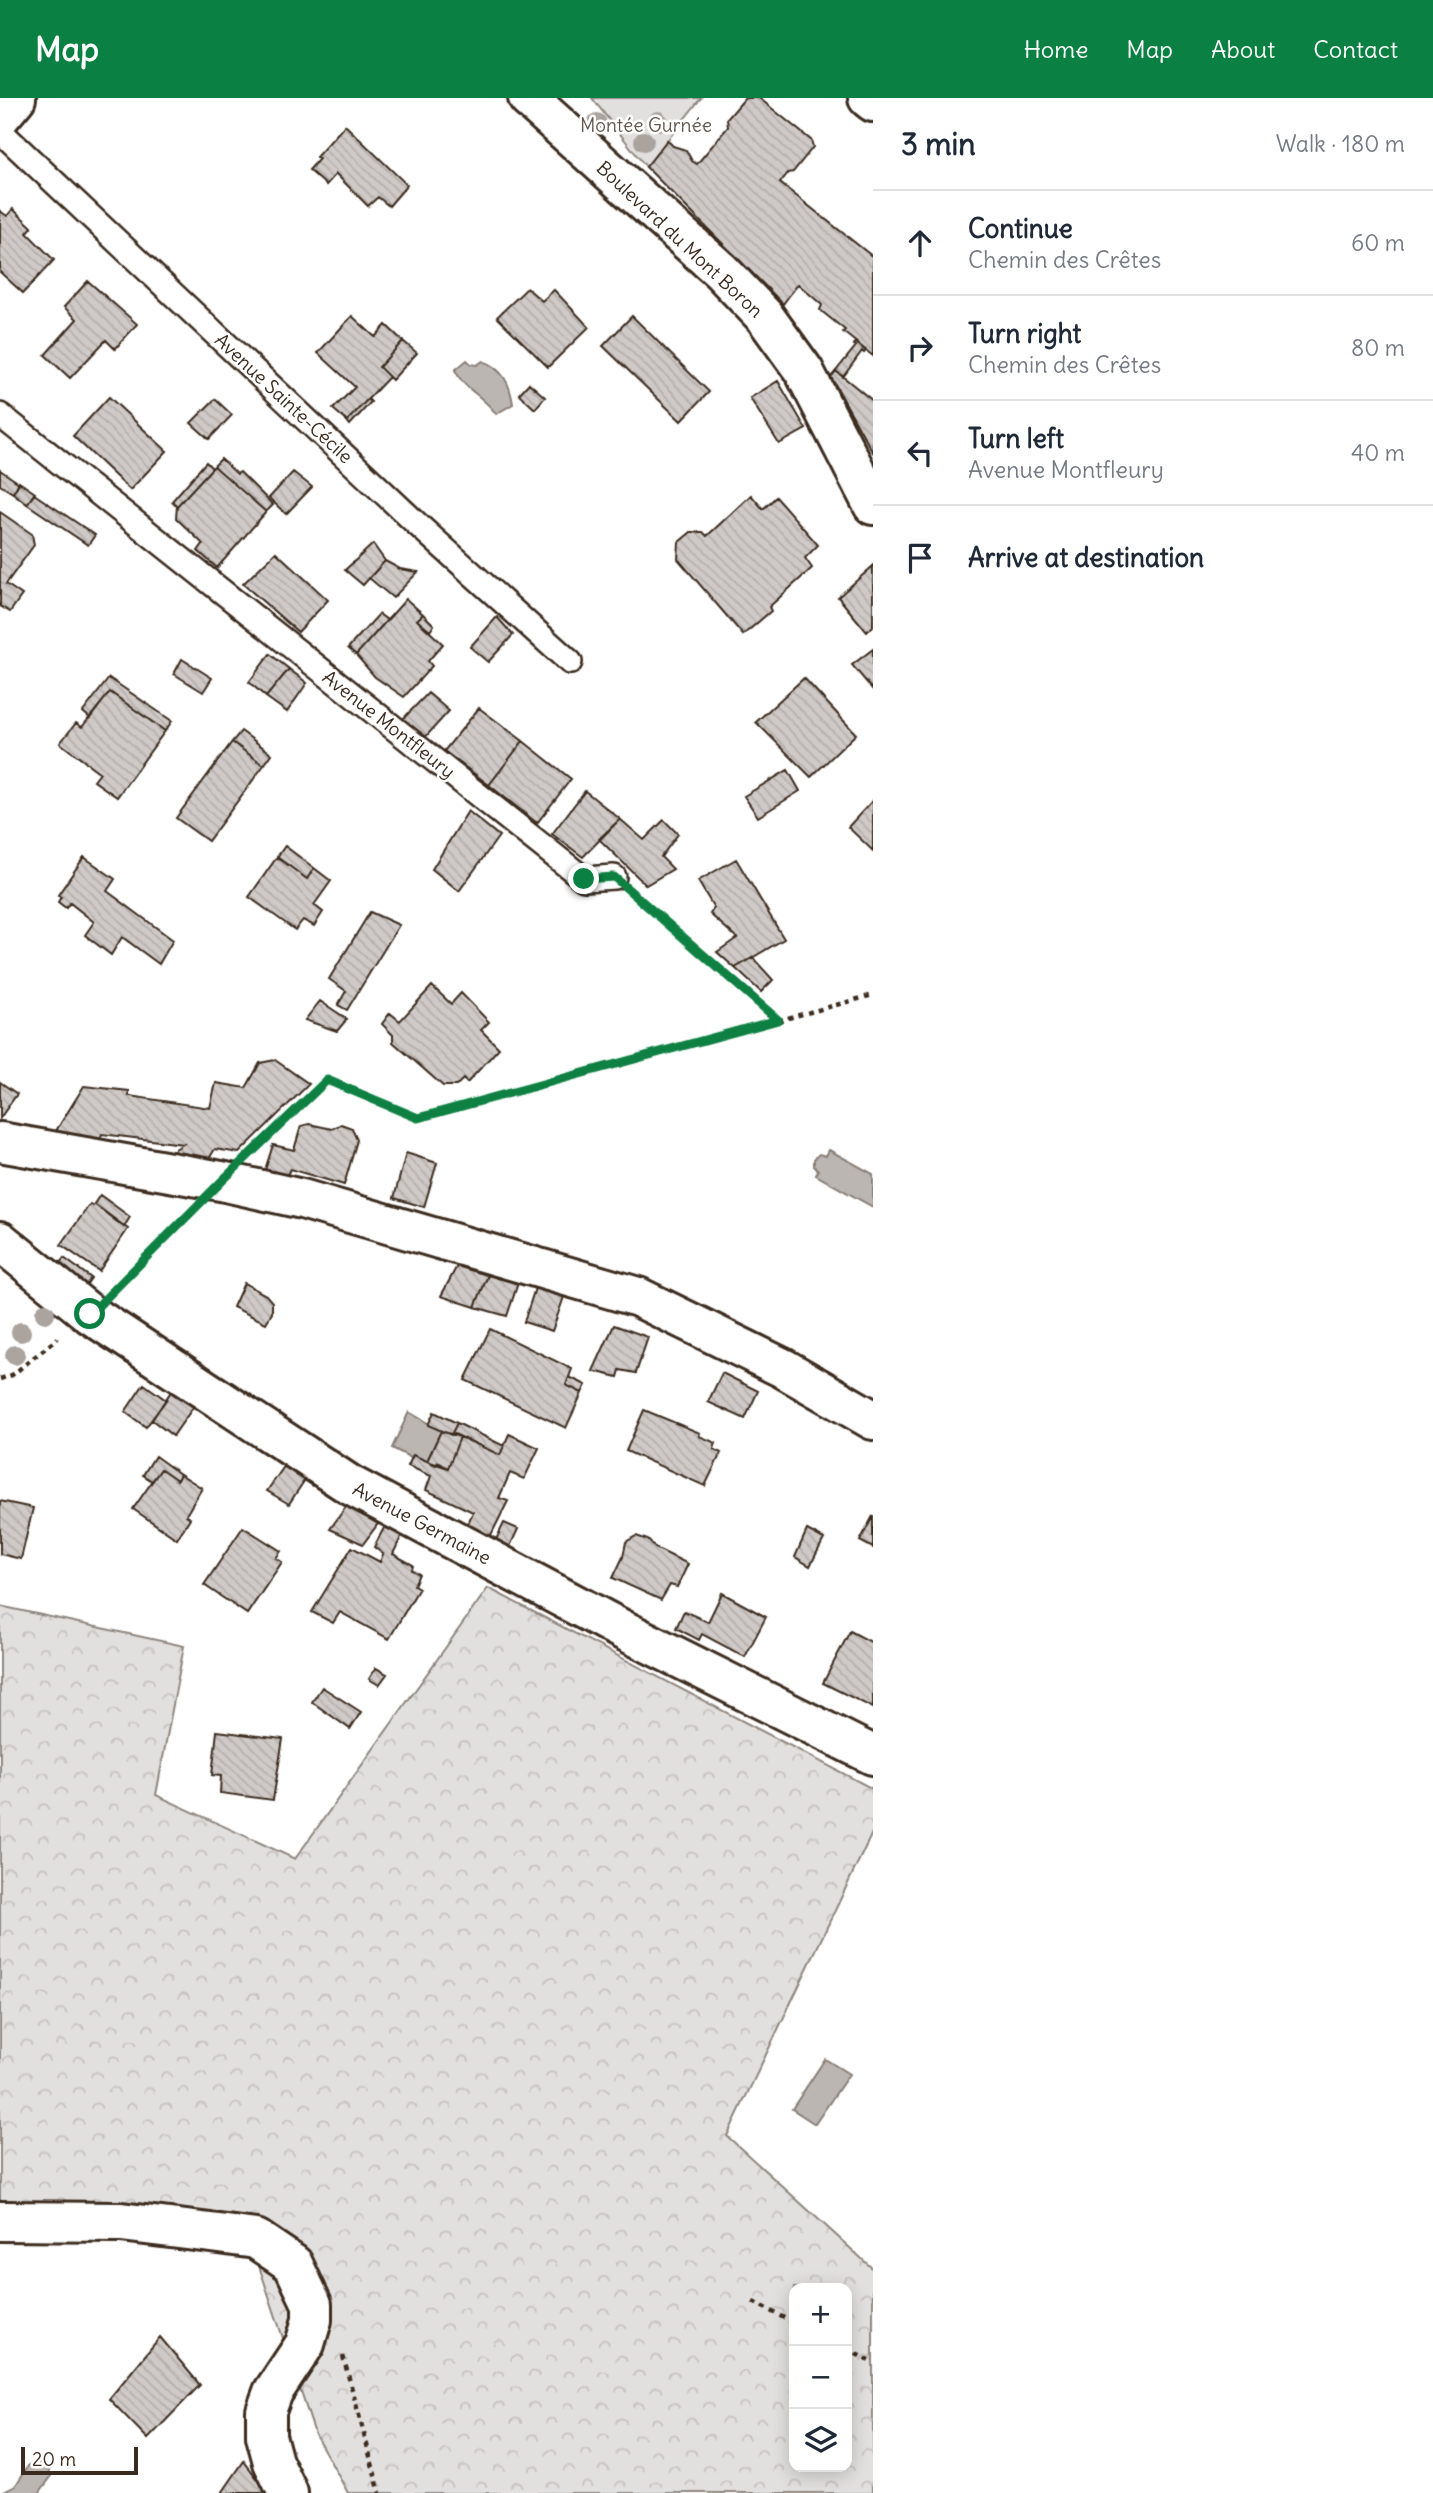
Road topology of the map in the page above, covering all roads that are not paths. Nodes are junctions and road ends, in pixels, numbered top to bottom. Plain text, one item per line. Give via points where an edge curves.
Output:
1 (16, 98) edge
2 (528, 98) edge
3 (868, 98) edge
4 (873, 102) edge
5 (0, 117) edge
6 (0, 131) edge
7 (0, 415) edge
8 (873, 505) edge
9 (570, 662) dead end
10 (614, 877) road end
11 (0, 1142) edge
12 (0, 1241) edge
13 (873, 1420) edge
14 (873, 1755) edge
15 (0, 2221) edge
16 (288, 2493) edge

1 - 5 street
2 - 8 street, Boulevard du Mont Boron via 765,317 804,371
3 - 4 street
6 - 9 lane, Avenue Sainte-Cécile
7 - 10 lane, Avenue Montfleury via 584,879
11 - 13 street via 302,1199 638,1297 783,1368
12 - 14 street, Avenue Germaine via 90,1314 350,1485 623,1630
15 - 16 street via 121,2222 256,2239 293,2264 312,2304 312,2320 305,2344 273,2392 266,2411 273,2462

